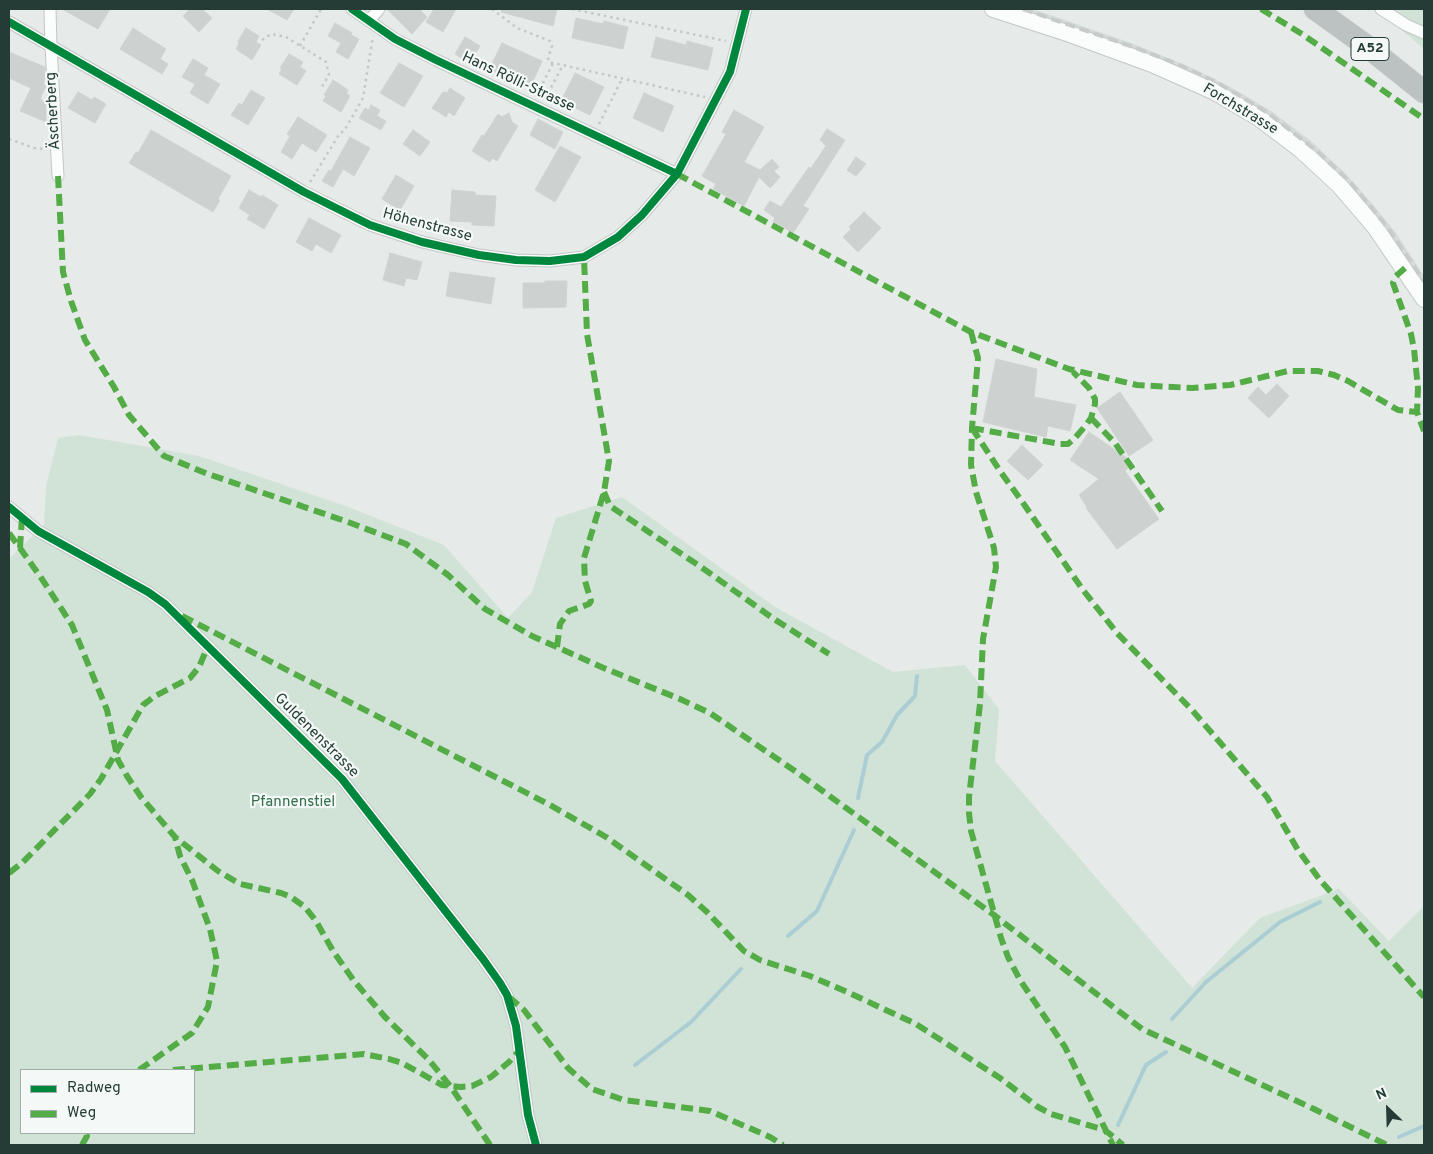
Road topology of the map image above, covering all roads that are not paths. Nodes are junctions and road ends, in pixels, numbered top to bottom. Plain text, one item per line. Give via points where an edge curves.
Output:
1 (50, 9) edge
2 (352, 9) edge
3 (379, 9) edge
4 (746, 9) edge
5 (993, 9) edge
6 (1315, 9) edge
7 (1335, 9) edge
8 (1381, 9) edge
9 (9, 22) edge
10 (372, 23) junction
11 (1424, 33) edge
12 (51, 46) junction
13 (1424, 77) edge
14 (1424, 92) edge
15 (677, 174) junction
16 (58, 176) dead end
17 (1424, 299) edge
18 (9, 507) edge
19 (536, 1145) edge

1 - 12 street, Äscherberg
2 - 10 street, Hans Rölli-Strasse
3 - 10 street
4 - 15 street, Höhenstrasse via 730,72
5 - 17 main road, Forchstrasse via 1152,64 1215,92 1259,118 1300,149 1339,185 1386,242
6 - 14 highway, A52
7 - 13 highway, A52
8 - 11 street
9 - 12 street, Höhenstrasse
10 - 15 street, Hans Rölli-Strasse via 436,60
12 - 15 street, Höhenstrasse via 304,192 370,225 422,242 479,255 550,261 584,256 618,237
12 - 16 street, Äscherberg
18 - 19 street, Guldenenstrasse via 38,531 165,604 342,779 483,959 507,996 516,1026 528,1115

